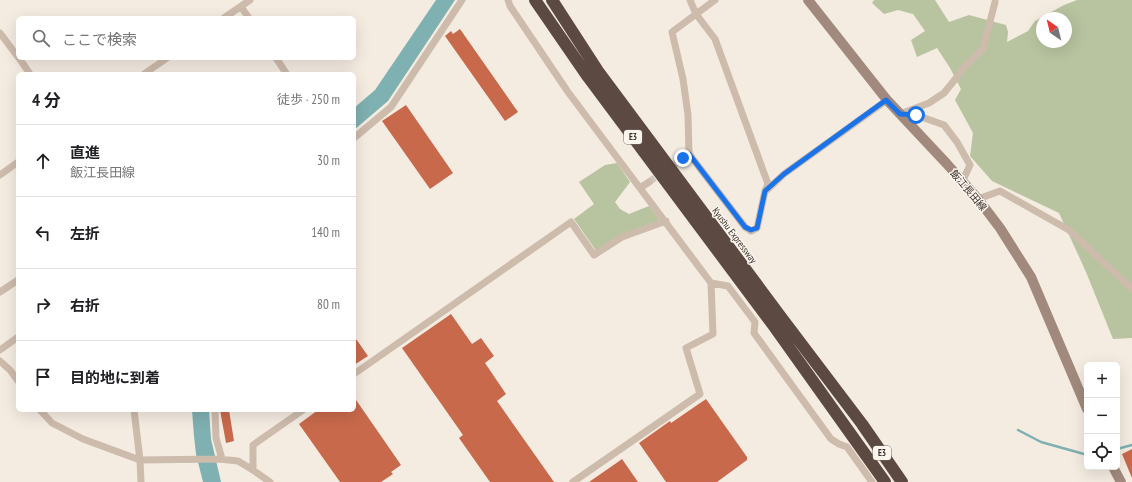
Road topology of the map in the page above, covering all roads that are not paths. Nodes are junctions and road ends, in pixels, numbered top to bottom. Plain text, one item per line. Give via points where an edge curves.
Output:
1 (250, 0) edge
2 (462, 0) edge
3 (508, 0) edge
4 (535, 0) edge
5 (552, 0) edge
6 (690, 0) edge
7 (715, 0) edge
8 (808, 0) edge
9 (995, 2) dead end
10 (241, 6) junction
11 (696, 14) junction
12 (227, 16) edge
13 (247, 16) edge
14 (0, 33) edge
15 (16, 55) edge
16 (20, 60) edge
17 (164, 60) edge
18 (277, 60) edge
19 (28, 72) edge
20 (147, 72) edge
21 (285, 72) edge
22 (886, 100) junction
23 (900, 114) junction
24 (356, 136) edge
25 (16, 163) edge
26 (0, 175) edge
27 (649, 182) tunnel mouth
28 (962, 182) junction
29 (640, 188) junction
30 (765, 191) junction
31 (978, 199) junction
32 (666, 221) junction
33 (738, 268) junction
34 (16, 281) edge
35 (711, 283) junction
36 (1132, 289) edge
37 (0, 292) edge
38 (777, 321) junction
39 (16, 338) edge
40 (0, 350) edge
41 (0, 360) edge
42 (356, 373) edge
43 (16, 378) edge
44 (1084, 402) edge
45 (42, 412) edge
46 (134, 412) edge
47 (215, 412) edge
48 (300, 412) edge
49 (220, 459) junction
50 (140, 460) junction
51 (253, 470) junction
52 (1115, 470) edge
53 (141, 482) edge
54 (270, 482) edge
55 (573, 482) edge
56 (872, 482) edge
57 (885, 482) edge
58 (902, 482) edge
59 (1121, 482) edge

1 - 10 street
2 - 24 street via 390,107
3 - 29 street via 568,92
4 - 33 highway, Kyushu Expressway / E3 via 588,77
5 - 33 highway, Kyushu Expressway / E3 via 598,71
6 - 11 street
7 - 11 street
8 - 22 main road, 飯江長田線
9 - 23 street via 983,50 944,92 929,103
10 - 12 street
10 - 13 street
11 - 30 street via 715,39 768,184
11 - 30 street via 672,32 688,115 686,156 745,227 751,230 757,228
14 - 15 street
16 - 19 street
17 - 20 street
18 - 21 street
22 - 23 main road, 飯江長田線
22 - 30 street via 784,174
23 - 28 main road, 飯江長田線
23 - 28 street via 916,115 944,126 970,165
25 - 26 street
27 - 29 street
28 - 31 main road, 飯江長田線
29 - 32 street
31 - 36 street via 1000,191 1069,230
31 - 44 main road, 飯江長田線 via 1000,228 1030,277
32 - 35 street
32 - 42 street via 622,237 594,255 571,222
33 - 38 highway, Kyushu Expressway / E3
34 - 37 street
35 - 55 street via 714,334 686,348 700,394
35 - 56 street via 728,286 755,322 754,333 831,439 847,447
38 - 57 highway, Kyushu Expressway / E3
38 - 58 highway, Kyushu Expressway / E3 via 862,424
39 - 40 street
41 - 43 street
45 - 50 street via 52,423 83,440
46 - 50 street
47 - 49 street
48 - 51 street via 252,446
49 - 50 street
49 - 51 street via 238,461
50 - 53 street
51 - 54 street
52 - 59 main road

